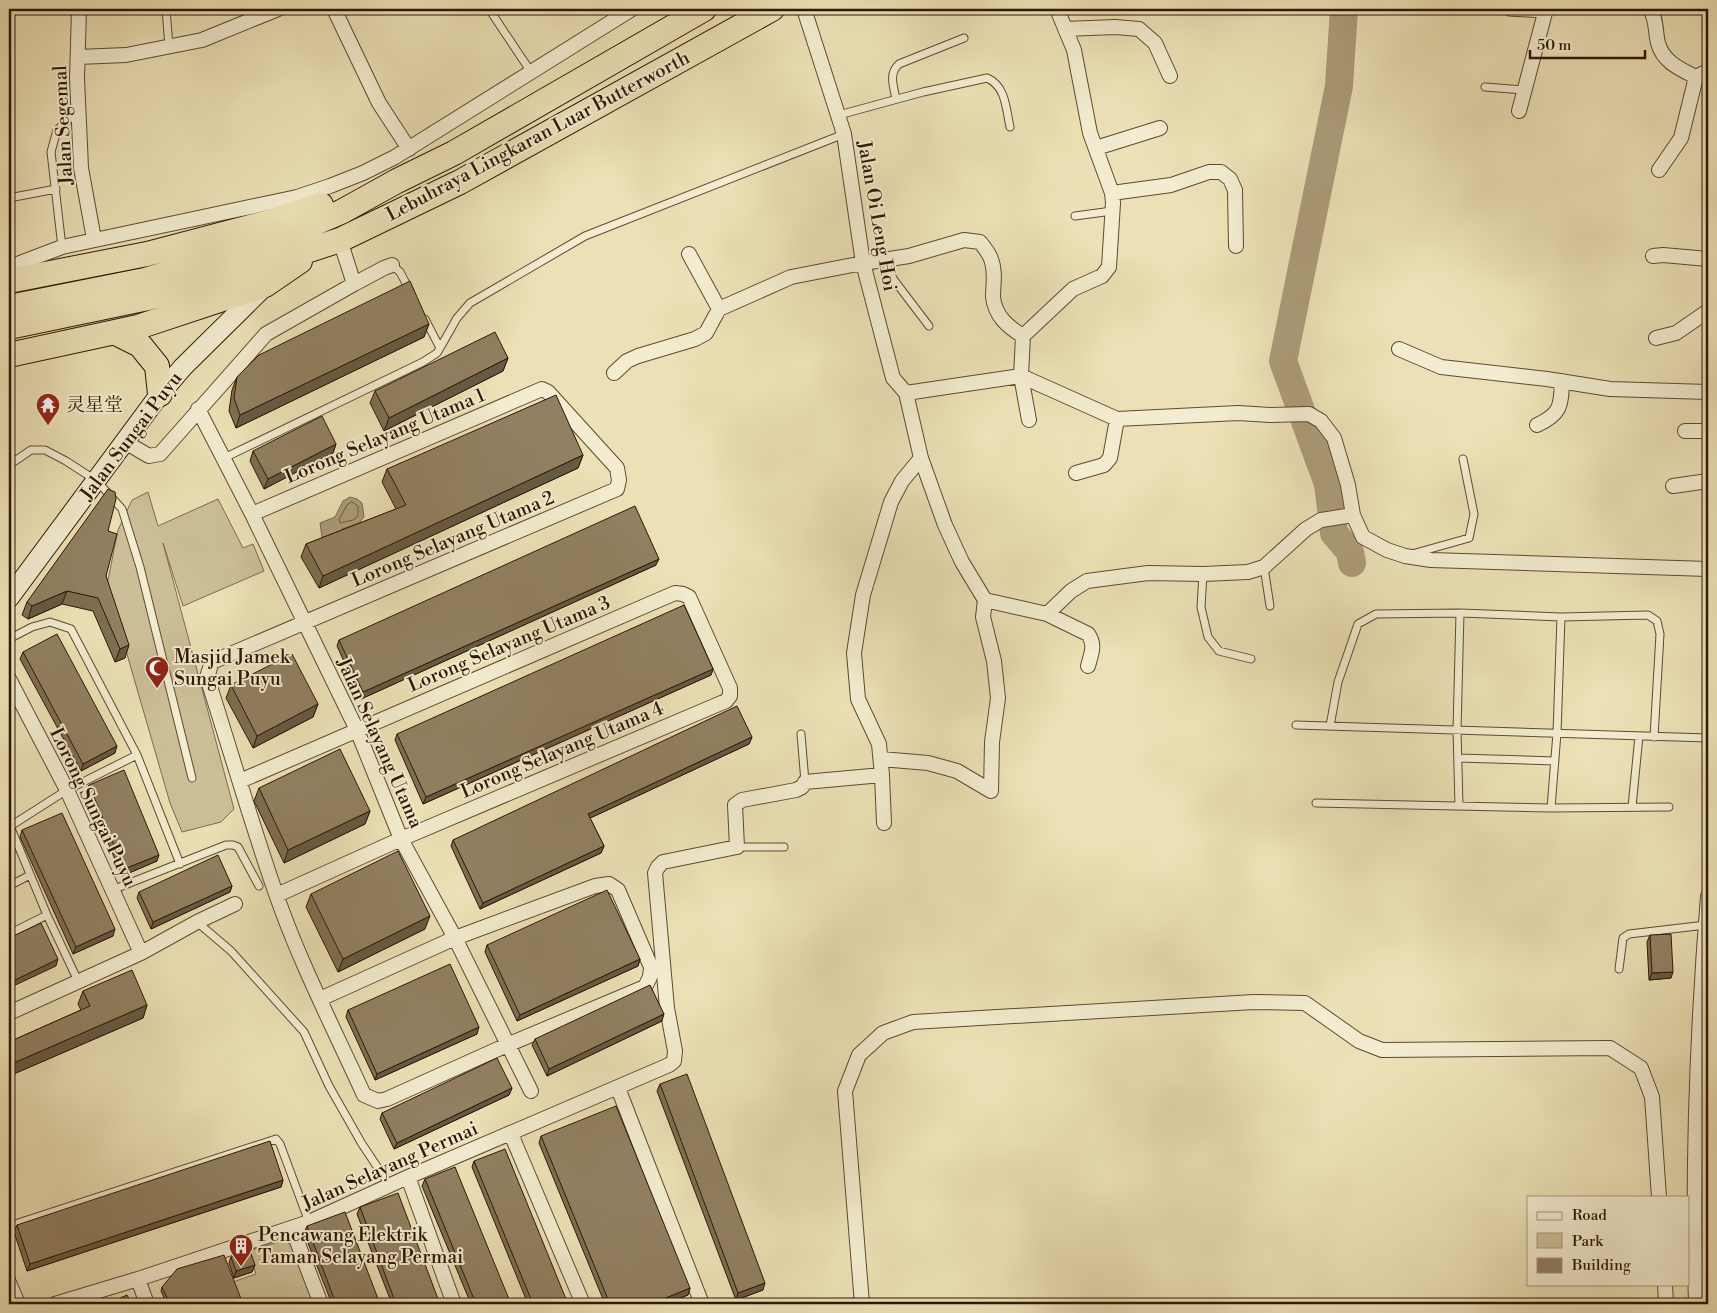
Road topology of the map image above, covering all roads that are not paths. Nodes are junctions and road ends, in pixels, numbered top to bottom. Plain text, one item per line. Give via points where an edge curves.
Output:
1 (78, 9) edge
2 (166, 9) edge
3 (278, 9) edge
4 (334, 9) edge
5 (488, 9) edge
6 (632, 9) edge
7 (704, 9) edge
8 (772, 9) edge
9 (804, 9) edge
10 (1058, 9) edge
11 (1650, 9) edge
12 (1545, 11) edge
13 (1509, 12) dead end
14 (619, 13) edge
15 (1066, 30) junction
16 (964, 38) dead end
17 (168, 48) junction
18 (78, 57) junction
19 (531, 72) junction
20 (1702, 74) edge
21 (1170, 76) dead end
22 (1486, 87) dead end
23 (1524, 90) junction
24 (896, 100) junction
25 (1519, 111) dead end
26 (78, 112) junction
27 (839, 115) junction
28 (1010, 127) dead end
29 (1160, 128) dead end
30 (844, 134) junction
31 (1096, 148) junction
32 (409, 149) junction
33 (1659, 170) dead end
34 (397, 181) junction
35 (56, 189) junction
36 (1112, 193) junction
37 (9, 198) edge
38 (1112, 211) junction
39 (1075, 216) dead end
40 (94, 239) junction
41 (331, 243) junction
42 (1236, 246) dead end
43 (62, 247) junction
44 (689, 254) dead end
45 (1653, 256) dead end
46 (884, 259) junction
47 (1708, 259) edge
48 (863, 263) junction
49 (392, 265) joint
50 (9, 271) edge
51 (9, 281) edge
52 (354, 284) junction
53 (266, 285) junction
54 (146, 289) junction
55 (413, 297) edge
56 (9, 307) edge
57 (719, 309) junction
58 (1708, 311) edge
59 (422, 314) edge
60 (929, 326) dead end
61 (9, 327) edge
62 (116, 333) junction
63 (1023, 336) junction
64 (1656, 338) dead end
65 (440, 348) junction
66 (1399, 349) dead end
67 (9, 355) edge
68 (614, 373) dead end
69 (1021, 376) junction
70 (1562, 381) junction
71 (1708, 392) edge
72 (906, 393) junction
73 (160, 394) junction
74 (198, 409) junction
75 (1029, 420) dead end
76 (1117, 420) junction
77 (1537, 425) dead end
78 (1685, 431) dead end
79 (1708, 431) edge
80 (125, 442) junction
81 (224, 458) junction
82 (921, 458) junction
83 (1463, 459) dead end
84 (9, 465) edge
85 (1076, 474) dead end
86 (96, 482) junction
87 (1708, 482) edge
88 (1673, 486) dead end
89 (617, 489) joint
90 (252, 514) junction
91 (1349, 516) junction
92 (1405, 556) junction
93 (1264, 567) junction
94 (1708, 569) edge
95 (1203, 574) junction
96 (9, 598) edge
97 (985, 600) junction
98 (1270, 606) dead end
99 (1460, 613) junction
100 (1047, 614) junction
101 (1561, 617) junction
102 (305, 623) junction
103 (9, 639) edge
104 (1251, 659) dead end
105 (1088, 666) dead end
106 (9, 679) edge
107 (730, 688) joint
108 (1296, 725) dead end
109 (1330, 726) junction
110 (357, 730) junction
111 (1457, 730) junction
112 (1558, 733) junction
113 (801, 734) dead end
114 (1639, 736) junction
115 (1654, 737) junction
116 (1708, 738) edge
117 (137, 755) junction
118 (1458, 758) junction
119 (881, 759) junction
120 (1555, 761) junction
121 (882, 775) junction
122 (192, 778) dead end
123 (240, 780) junction
124 (806, 782) junction
125 (68, 790) junction
126 (1316, 803) dead end
127 (1459, 806) junction
128 (1632, 807) junction
129 (1669, 807) dead end
130 (1551, 808) junction
131 (884, 823) dead end
132 (10, 826) edge
133 (401, 839) junction
134 (736, 847) junction
135 (784, 847) dead end
136 (180, 864) junction
137 (30, 876) junction
138 (9, 886) edge
139 (259, 886) dead end
140 (112, 890) junction
141 (277, 895) junction
142 (1708, 896) edge
143 (235, 904) dead end
144 (47, 914) junction
145 (197, 922) junction
146 (1706, 925) junction
147 (9, 934) edge
148 (455, 938) junction
149 (141, 953) junction
150 (1619, 969) dead end
151 (78, 981) junction
152 (320, 999) junction
153 (9, 1012) edge
154 (507, 1045) junction
155 (618, 1088) junction
156 (531, 1091) dead end
157 (511, 1134) junction
158 (408, 1177) junction
159 (1694, 1180) junction
160 (1708, 1180) edge
161 (390, 1186) junction
162 (1659, 1196) edge
163 (309, 1222) junction
164 (9, 1226) edge
165 (292, 1228) junction
166 (1701, 1260) edge
167 (9, 1274) edge
168 (138, 1279) junction
169 (1665, 1286) edge
170 (22, 1304) edge
171 (55, 1304) edge
172 (147, 1304) edge
173 (321, 1304) edge
174 (454, 1304) edge
175 (583, 1304) edge
176 (702, 1304) edge
177 (862, 1304) edge
178 (1666, 1304) edge
179 (1696, 1304) edge

1 - 18 street, Jalan Segemal
2 - 17 lane
3 - 17 street via 202,40
4 - 32 street via 379,103
5 - 19 lane
6 - 14 street
7 - 34 highway, Lebuhraya Lingkaran Luar Butterworth via 454,153
8 - 41 highway, Lebuhraya Lingkaran Luar Butterworth via 460,182
9 - 27 street, Jalan Oi Leng Hoi
10 - 15 street
11 - 20 street via 1655,18 1659,45 1666,58 1674,66
12 - 13 lane
12 - 23 street
14 - 19 street
15 - 21 street via 1138,29 1155,43
15 - 31 street via 1074,50 1090,133
16 - 24 lane via 894,68
17 - 18 street via 126,55
18 - 26 street, Jalan Segemal
19 - 32 street
20 - 33 street via 1681,138
22 - 23 lane
23 - 25 street
24 - 27 lane
24 - 28 lane via 987,78 996,82 1002,93
26 - 35 lane via 57,130 51,152
26 - 40 street, Jalan Segemal via 81,168
27 - 30 street, Jalan Oi Leng Hoi
29 - 31 street
30 - 48 street, Jalan Oi Leng Hoi
30 - 65 lane via 585,236 470,303 456,318
31 - 36 street
32 - 40 street via 363,173 297,197
34 - 51 highway via 273,221 146,254
34 - 54 highway, Lebuhraya Lingkaran Luar Butterworth via 341,212
35 - 37 lane
35 - 43 lane
36 - 38 street
36 - 42 street via 1170,185 1209,172 1221,172 1230,179 1235,190
38 - 39 lane
38 - 63 street via 1109,267 1102,276 1073,289
40 - 43 street
41 - 52 street
41 - 53 highway
41 - 54 highway, Lebuhraya Lingkaran Luar Butterworth via 242,272
43 - 50 street via 20,263
44 - 57 street
45 - 47 street
46 - 48 street
46 - 60 lane via 894,280
46 - 63 street via 909,256 964,240 980,242 991,258 995,276 993,298 998,313 1008,326
48 - 57 street via 790,277
48 - 72 street, Jalan Oi Leng Hoi via 893,378
49 - 52 street
49 - 55 lane via 400,272
52 - 74 street via 266,334
53 - 62 highway
53 - 73 main road, Jalan Sungai Puyu
54 - 56 highway, Lebuhraya Lingkaran Luar Butterworth
54 - 61 highway, Lebuhraya Lingkaran Luar Butterworth
57 - 68 street via 706,333 628,361
58 - 64 street via 1676,333
59 - 65 lane
62 - 67 highway
62 - 73 highway via 140,345 156,366
63 - 69 street
65 - 81 lane via 423,362
66 - 70 street via 1441,367
69 - 72 street
69 - 75 street
69 - 76 street
70 - 71 street via 1610,389
70 - 77 street via 1561,405 1549,420
72 - 82 street, Jalan Oi Leng Hoi
73 - 80 main road, Jalan Sungai Puyu
74 - 80 street via 160,454 149,456
74 - 81 street, Jalan Selayang Utama
76 - 85 street via 1110,458 1104,465
76 - 91 street via 1238,413 1309,414 1321,421 1334,438 1348,485
78 - 79 street
80 - 86 main road, Jalan Sungai Puyu
81 - 90 street, Jalan Selayang Utama
82 - 97 street, Jalan Oi Leng Hoi via 945,525
82 - 119 street via 890,502 863,595 854,653 858,699 879,744
83 - 92 lane via 1474,514 1469,538
84 - 86 lane via 31,450 45,450
86 - 96 main road, Jalan Sungai Puyu
86 - 122 lane via 122,510 140,567
87 - 88 street
89 - 90 street, Lorong Selayang Utama 1 via 617,468 548,392 542,390
89 - 102 street, Lorong Selayang Utama 2
90 - 102 street, Jalan Selayang Utama
91 - 92 street via 1363,538
91 - 93 street via 1321,520 1306,529
92 - 94 street via 1431,560
93 - 95 street via 1248,572
93 - 98 lane
95 - 100 street via 1148,573 1087,581
95 - 104 lane via 1200,607 1208,638 1219,651
97 - 100 street
97 - 119 street via 983,617 994,661 998,698 992,742 991,791 957,771 928,763
99 - 101 lane
99 - 109 lane via 1376,614 1358,624 1338,682
99 - 111 lane
100 - 105 street via 1088,634 1093,645
101 - 112 lane
101 - 115 lane via 1648,615 1658,621
102 - 110 street, Jalan Selayang Utama
102 - 123 street, Lorong Selayang Utama 2 via 212,662 208,677
103 - 117 lane via 50,622 71,629
106 - 125 street, Lorong Sungai Puyu
107 - 110 street, Lorong Selayang Utama 3 via 689,597 675,593
107 - 133 street, Lorong Selayang Utama 4 via 726,701
108 - 109 lane
109 - 111 lane
110 - 123 street, Lorong Selayang Utama 3
110 - 133 street, Jalan Selayang Utama
111 - 112 lane
111 - 118 lane
112 - 114 lane
112 - 120 lane
113 - 124 lane
114 - 115 lane
114 - 128 lane
115 - 116 lane
117 - 125 lane
117 - 136 lane
118 - 120 lane
118 - 127 lane
119 - 121 street
120 - 130 lane
121 - 124 street
121 - 131 street
123 - 141 street
124 - 134 street via 796,790 738,802 735,805
125 - 132 lane
125 - 140 street, Lorong Sungai Puyu
126 - 127 lane
127 - 130 lane
128 - 129 lane
128 - 130 lane
132 - 137 lane
133 - 141 street, Lorong Selayang Utama 4
133 - 148 street, Jalan Selayang Utama
134 - 135 lane
134 - 155 street, Jalan Selayang Permai via 663,862 655,873 674,1060 669,1066
136 - 139 lane via 233,845 238,847
136 - 140 lane
137 - 138 lane
137 - 144 lane
140 - 149 street, Lorong Sungai Puyu
141 - 152 street
142 - 146 street
143 - 145 street
144 - 147 lane
144 - 151 lane
145 - 149 street
145 - 161 lane via 231,950 304,1032 329,1086
146 - 150 lane via 1629,934 1624,938
146 - 159 street
148 - 152 street
148 - 154 street, Jalan Selayang Utama
148 - 154 street via 595,886 609,884 618,890 651,967 645,987
149 - 151 street
151 - 153 street
152 - 154 street via 364,1095 378,1101
154 - 156 street, Jalan Selayang Utama
155 - 157 street, Jalan Selayang Permai
155 - 176 street
157 - 158 street, Jalan Selayang Permai via 452,1164
157 - 175 street
158 - 161 street, Jalan Selayang Permai
158 - 174 street
159 - 160 street
159 - 166 street
161 - 163 street, Jalan Selayang Permai via 343,1213
162 - 177 street via 1652,1097 1641,1068 1610,1048 1382,1050 1359,1041 1305,1003 1254,1002 914,1022 883,1033 859,1055 845,1091
163 - 164 lane via 276,1140
163 - 165 street, Jalan Selayang Permai
165 - 168 street, Jalan Selayang Permai
165 - 173 street
166 - 179 street
167 - 170 lane
168 - 171 street, Jalan Selayang Permai
168 - 172 street
169 - 178 street

